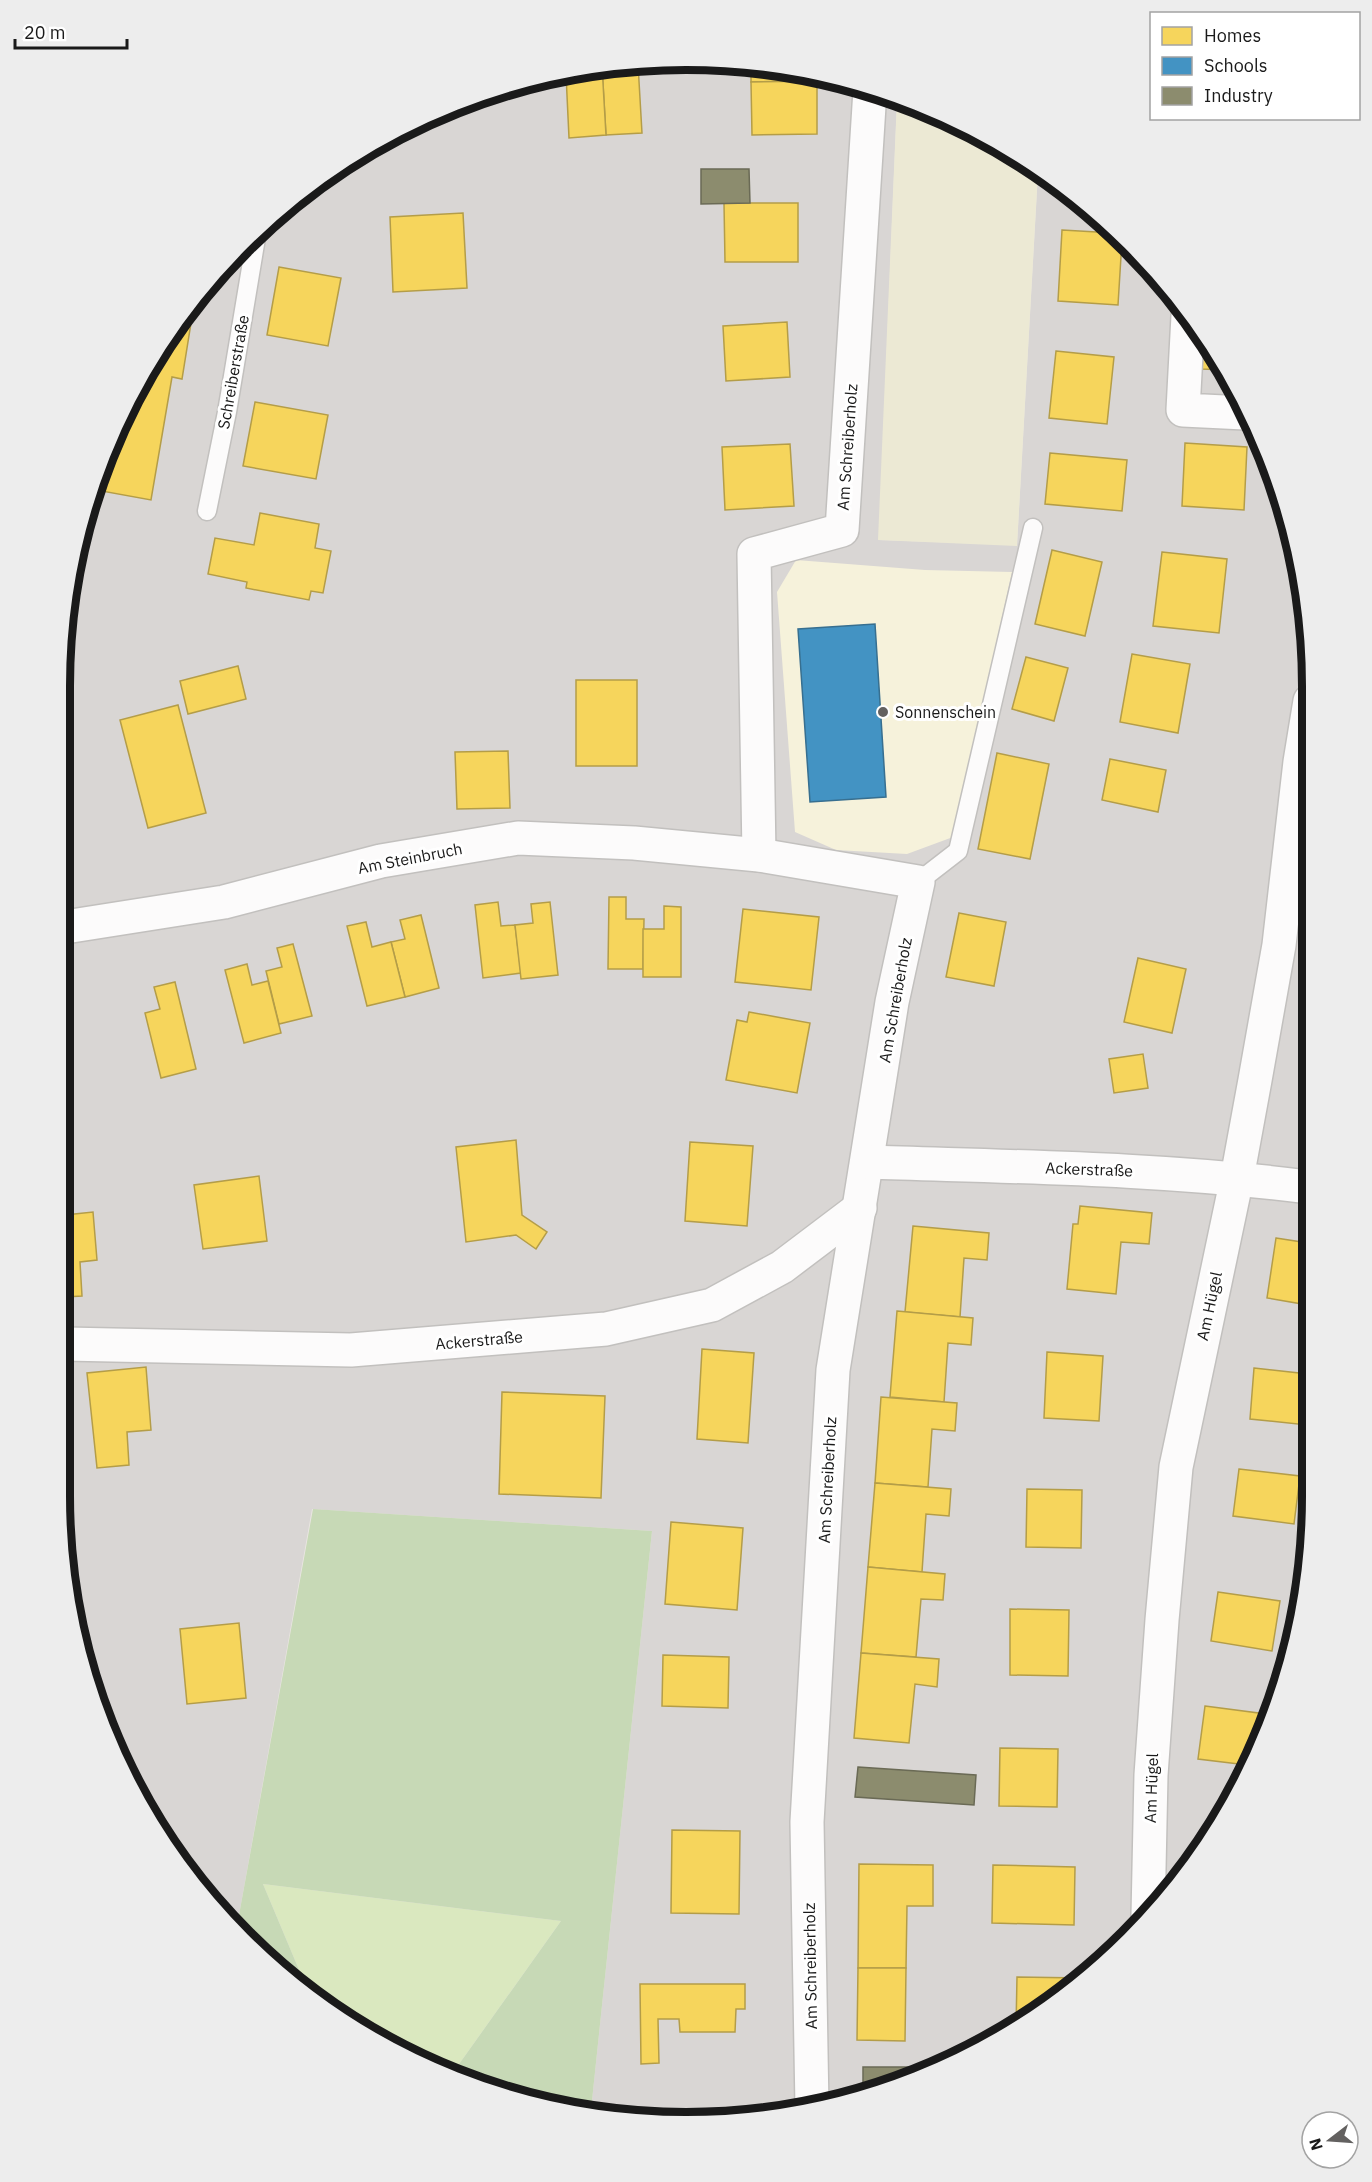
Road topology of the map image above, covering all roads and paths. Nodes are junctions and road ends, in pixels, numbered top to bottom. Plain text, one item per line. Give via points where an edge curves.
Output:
1 (869, 99) edge
2 (254, 248) edge
3 (1187, 329) edge
4 (1237, 413) edge
5 (207, 511) dead end
6 (1033, 528) dead end
7 (1302, 750) edge
8 (759, 855) junction
9 (918, 882) junction
10 (70, 926) edge
11 (868, 1162) junction
12 (1237, 1178) junction
13 (1302, 1186) edge
14 (860, 1208) junction
15 (70, 1344) edge
16 (1148, 1903) edge
17 (812, 2099) edge

1 - 8 street, Am Schreiberholz via 842,530 754,554
2 - 5 lane, Schreiberstraße
3 - 4 street via 1183,410
6 - 9 lane via 958,851
7 - 12 street, Am Hügel via 1279,945
8 - 9 street
8 - 10 street, Am Steinbruch via 634,843 518,838 381,861 224,902
9 - 11 street, Am Schreiberholz via 892,1002
11 - 12 street, Ackerstraße via 1141,1170
11 - 14 street, Am Schreiberholz
12 - 13 street, Ackerstraße
12 - 16 street, Am Hügel via 1176,1467 1151,1775
14 - 15 street, Ackerstraße via 782,1267 712,1305 606,1329 351,1350
14 - 17 street, Am Schreiberholz via 833,1370 808,1810

